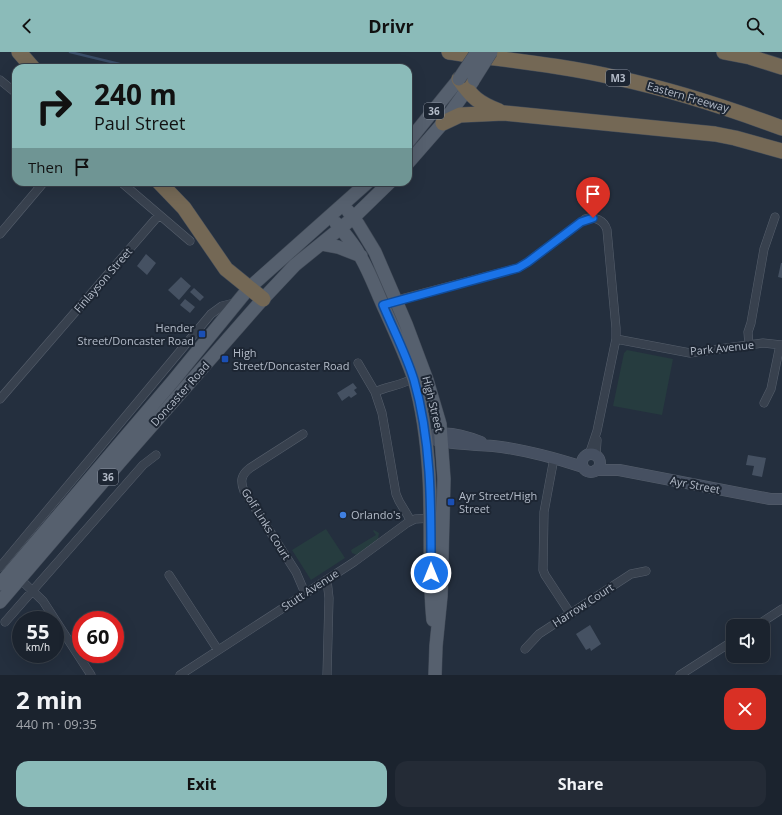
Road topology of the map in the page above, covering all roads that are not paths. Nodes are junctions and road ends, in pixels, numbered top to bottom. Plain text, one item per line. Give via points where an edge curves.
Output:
1 (19, 52) edge
2 (449, 52) edge
3 (477, 52) edge
4 (491, 52) edge
5 (724, 52) edge
6 (30, 64) edge
7 (782, 67) edge
8 (0, 80) edge
9 (467, 83) junction
10 (12, 90) edge
11 (504, 113) junction
12 (443, 123) junction
13 (782, 128) edge
14 (412, 138) edge
15 (782, 151) edge
16 (412, 158) edge
17 (41, 186) edge
18 (126, 186) edge
19 (163, 186) edge
20 (364, 186) edge
21 (386, 186) edge
22 (370, 202) junction
23 (343, 205) junction
24 (159, 215) junction
25 (331, 216) junction
26 (775, 217) dead end
27 (353, 218) junction
28 (341, 229) junction
29 (0, 234) edge
30 (366, 237) junction
31 (190, 241) dead end
32 (322, 244) junction
33 (361, 256) junction
34 (249, 288) junction
35 (263, 299) junction
36 (396, 300) junction
37 (238, 302) junction
38 (383, 305) junction
39 (241, 325) junction
40 (616, 339) junction
41 (753, 344) junction
42 (781, 345) edge
43 (194, 355) junction
44 (358, 363) dead end
45 (423, 368) junction
46 (414, 379) junction
47 (375, 392) junction
48 (0, 399) edge
49 (764, 403) dead end
50 (303, 434) dead end
51 (426, 437) junction
52 (441, 438) junction
53 (156, 455) dead end
54 (554, 458) junction
55 (591, 461) junction
56 (770, 499) junction
57 (782, 499) edge
58 (782, 505) edge
59 (437, 517) junction
60 (411, 521) junction
61 (0, 567) edge
62 (646, 571) dead end
63 (169, 575) dead end
64 (20, 579) junction
65 (327, 580) junction
66 (0, 584) edge
67 (33, 590) junction
68 (309, 591) junction
69 (0, 602) edge
70 (782, 609) edge
71 (570, 613) junction
72 (767, 619) edge
73 (5, 622) dead end
74 (726, 645) edge
75 (525, 649) dead end
76 (218, 650) junction
77 (91, 675) edge
78 (180, 675) edge
79 (327, 675) edge
80 (435, 675) edge
81 (680, 675) edge

1 - 6 highway
2 - 13 highway, Eastern Freeway / M3 via 616,78 716,104
3 - 9 main road, 36, bridge
4 - 9 main road, 36, bridge
5 - 7 highway
8 - 10 street
9 - 11 highway via 471,95 483,105
9 - 12 main road, 36
9 - 14 main road, 36
11 - 12 highway via 460,115
11 - 15 highway via 715,134
12 - 16 main road, 36
17 - 29 street
18 - 24 street
19 - 34 highway via 184,208 223,265
20 - 23 main road, Doncaster Road / 36
21 - 22 main road, Doncaster Road / 36
22 - 27 main road, Doncaster Road / 36
22 - 30 main road via 364,221
23 - 25 main road, Doncaster Road / 36
23 - 27 main road, High Street
24 - 31 street
24 - 48 street, Finlayson Street
25 - 28 main road, High Street
25 - 34 main road, Doncaster Road / 36
26 - 41 street via 764,250 751,323
27 - 28 main road, Doncaster Road / 36
27 - 30 main road, High Street
28 - 32 main road, Doncaster Road / 36
28 - 33 main road, High Street
30 - 36 main road, High Street
32 - 33 main road
32 - 35 main road, Doncaster Road / 36 via 296,265
33 - 38 main road, High Street
34 - 35 highway
34 - 37 main road, Doncaster Road / 36
35 - 39 main road, Doncaster Road / 36
36 - 38 street
36 - 40 street via 518,268 581,222 589,218 596,219 602,222 606,230 616,317
36 - 45 main road, High Street
37 - 43 main road, Doncaster Road / 36
37 - 61 street via 222,306 211,314
38 - 46 main road, High Street
39 - 43 main road via 234,322 214,345
39 - 64 main road, Doncaster Road / 36
40 - 41 street, Park Avenue via 690,352
40 - 55 street
41 - 42 street, Park Avenue
42 - 49 street via 771,389
43 - 66 main road, Doncaster Road / 36
44 - 47 street
45 - 46 street
45 - 52 main road, High Street via 435,406
46 - 47 street
46 - 51 main road, High Street
47 - 60 street via 386,426 396,494
50 - 68 street, Golf Links Court via 250,468 241,480 244,491
51 - 52 street, Ayr Street
51 - 59 main road, High Street
52 - 54 street, Ayr Street
52 - 59 main road, High Street via 444,479
53 - 67 street via 143,465
54 - 55 street, Ayr Street
54 - 71 street via 544,512 543,570
55 - 56 street, Ayr Street via 619,470
56 - 57 street, Ayr Street
56 - 58 street, Ayr Street
59 - 60 street, Stutt Avenue
59 - 80 main road, High Street via 431,601 436,646
60 - 65 street, Stutt Avenue
62 - 71 street, Harrow Court via 631,574
63 - 76 street
64 - 67 street
64 - 69 main road, Doncaster Road / 36
65 - 68 street, Stutt Avenue
65 - 79 street
67 - 73 street
67 - 77 street via 43,601
68 - 76 street, Stutt Avenue
70 - 72 street
71 - 75 street, Harrow Court via 539,634
74 - 81 street
76 - 78 street, Stutt Avenue

